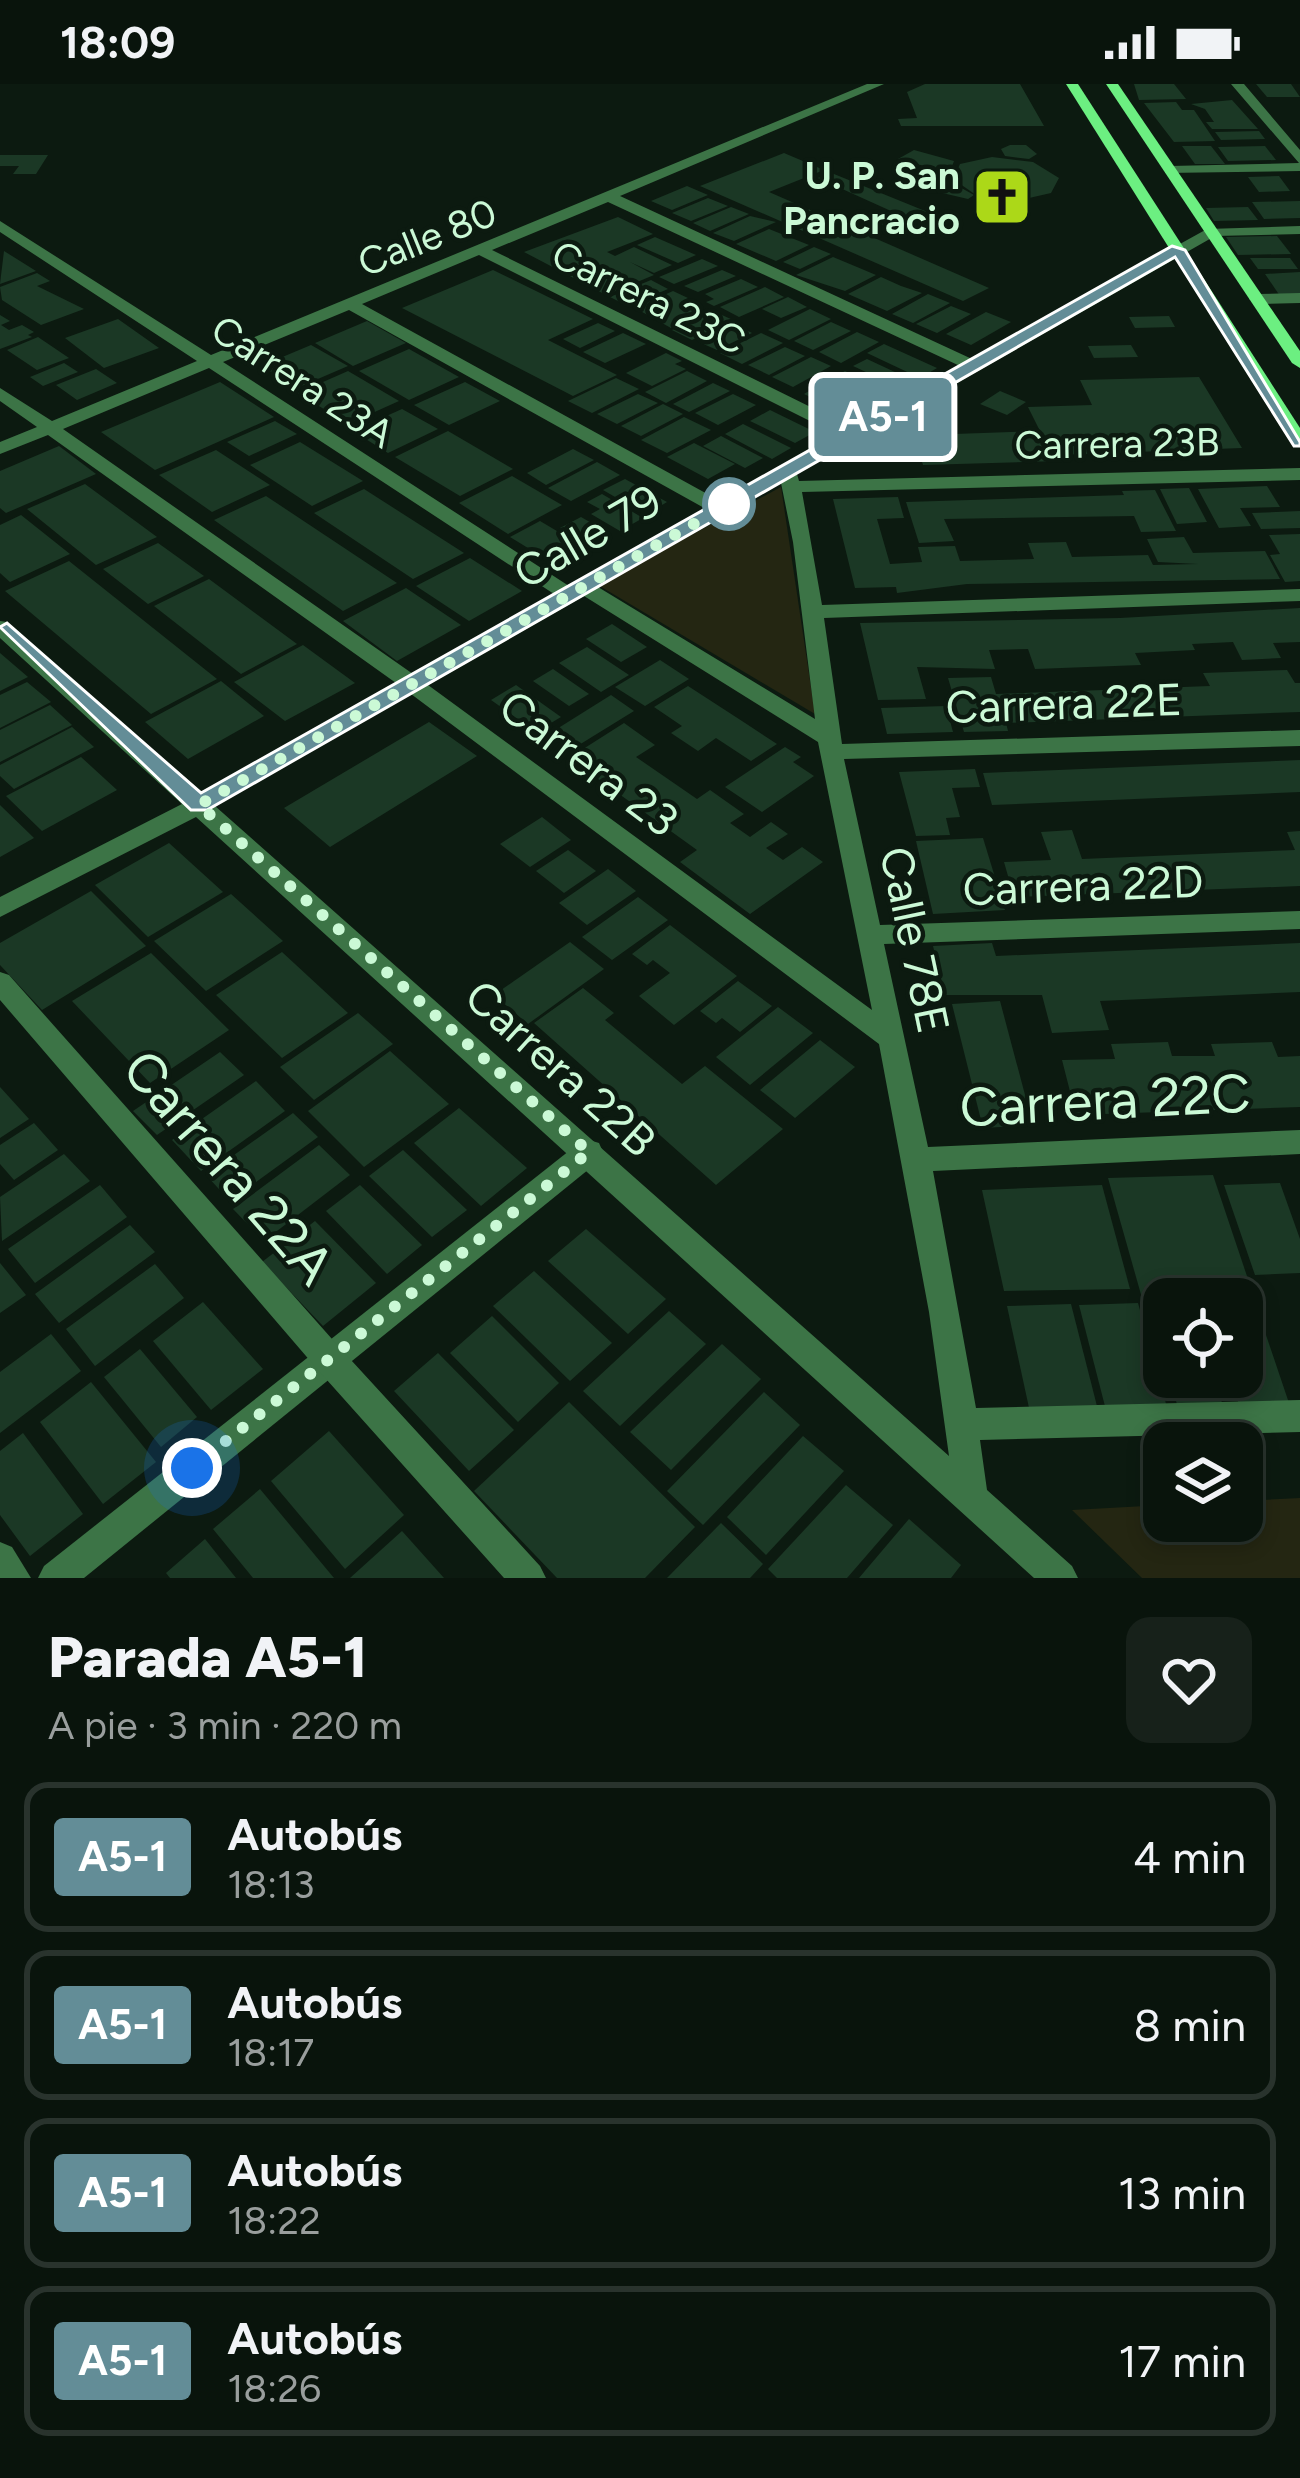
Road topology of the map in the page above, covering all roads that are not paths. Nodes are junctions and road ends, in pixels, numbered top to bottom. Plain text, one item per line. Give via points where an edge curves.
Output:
1 (878, 84) edge
2 (1072, 84) edge
3 (1112, 84) edge
4 (1237, 84) edge
5 (1300, 163) edge
6 (1170, 170) junction
7 (612, 198) junction
8 (1300, 230) edge
9 (1212, 232) junction
10 (5, 234) edge
11 (1178, 250) junction
12 (482, 251) junction
13 (1300, 298) edge
14 (1257, 299) junction
15 (350, 304) junction
16 (207, 363) junction
17 (1300, 363) edge
18 (974, 366) junction
19 (0, 393) edge
20 (48, 429) junction
21 (851, 435) junction
22 (1300, 442) edge
23 (0, 448) edge
24 (1300, 474) edge
25 (790, 479) junction
26 (720, 509) junction
27 (576, 591) junction
28 (1300, 596) edge
29 (811, 612) junction
30 (0, 628) edge
31 (412, 684) junction
32 (1300, 738) edge
33 (830, 745) junction
34 (199, 805) junction
35 (0, 908) edge
36 (1300, 920) edge
37 (868, 935) junction
38 (0, 982) edge
39 (889, 1037) junction
40 (1300, 1142) edge
41 (589, 1152) junction
42 (915, 1160) junction
43 (329, 1359) junction
44 (1300, 1416) edge
45 (963, 1424) junction
46 (971, 1497) junction
47 (0, 1559) edge
48 (13, 1578) edge
49 (56, 1578) edge
50 (528, 1578) edge
51 (1060, 1578) edge

1 - 7 street, Calle 80
2 - 11 street
3 - 6 street
4 - 5 street
5 - 6 street
6 - 9 street
7 - 12 street, Calle 80
7 - 18 street
8 - 9 street
9 - 11 street, Calle 79
9 - 14 street
10 - 16 street, Carrera 23A
11 - 18 street, Calle 79
11 - 22 street
12 - 15 street, Calle 80
12 - 21 street, Carrera 23C
13 - 14 street
14 - 17 street
15 - 16 street, Calle 80
15 - 26 street
16 - 20 street, Calle 80
16 - 27 street, Carrera 23A
18 - 21 street, Calle 79
19 - 20 street, Carrera 23
20 - 23 street, Calle 80
20 - 31 street, Carrera 23
21 - 25 street, Calle 79
24 - 25 street, Carrera 23B
25 - 26 street, Calle 79
25 - 29 street, Calle 78E
26 - 27 street, Calle 79
27 - 31 street, Calle 79
27 - 33 street, Carrera 23A
28 - 29 street
29 - 33 street, Calle 78E
30 - 34 street, Carrera 22B
31 - 34 street, Calle 79
31 - 39 street, Carrera 23
32 - 33 street, Carrera 22E
33 - 37 street, Calle 78E
34 - 35 street, Calle 79
34 - 41 street, Carrera 22B
36 - 37 street, Carrera 22D
37 - 39 street, Calle 78E
38 - 43 street, Carrera 22A
39 - 42 street, Calle 78E
40 - 42 street, Carrera 22C
41 - 43 street
41 - 46 street, Carrera 22B
42 - 45 street, Calle 78E
43 - 49 street
43 - 50 street, Carrera 22A
44 - 45 street
45 - 46 street, Calle 78E
46 - 51 street, Carrera 22B
47 - 48 street

